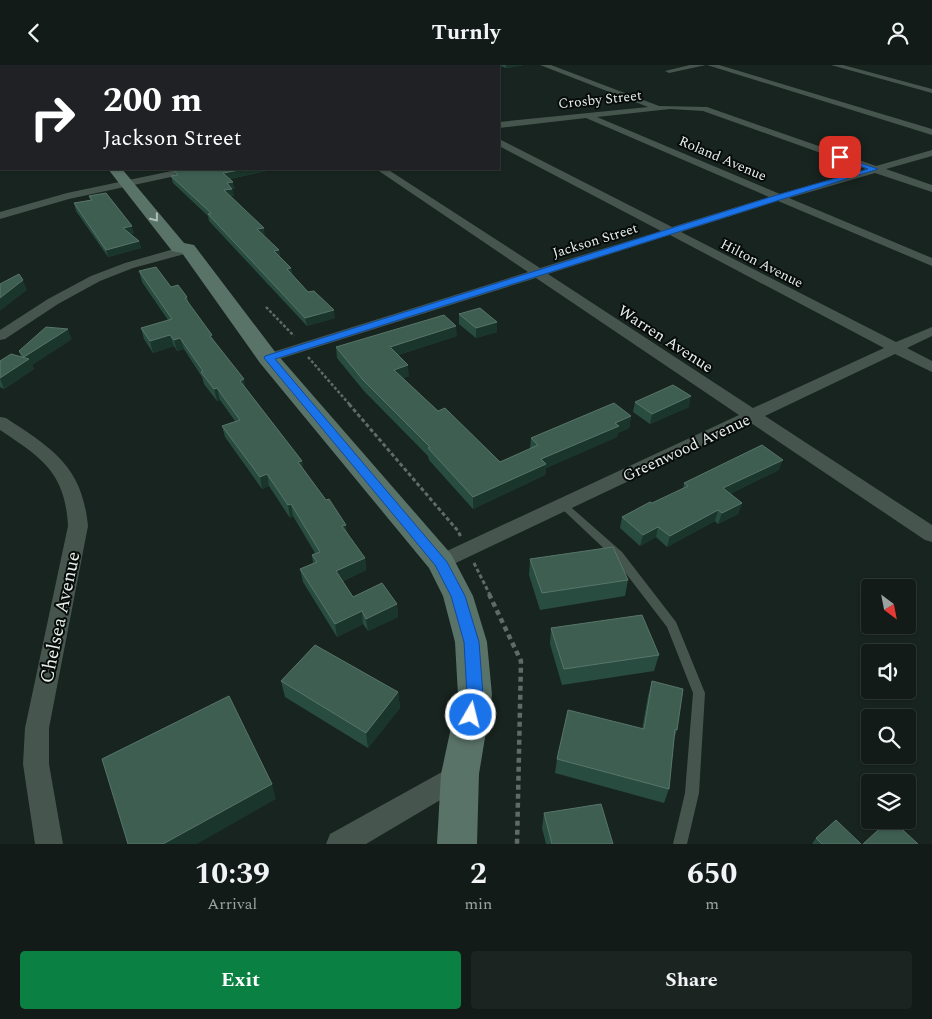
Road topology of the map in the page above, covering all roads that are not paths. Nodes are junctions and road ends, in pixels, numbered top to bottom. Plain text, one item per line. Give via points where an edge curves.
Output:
1 (544, 65) edge
2 (702, 65) edge
3 (711, 65) edge
4 (834, 65) edge
5 (669, 71) dead end
6 (932, 91) edge
7 (658, 108) junction
8 (586, 116) junction
9 (500, 125) edge
10 (932, 132) edge
11 (500, 144) edge
12 (932, 153) edge
13 (874, 169) junction
14 (117, 170) edge
15 (186, 170) edge
16 (382, 170) edge
17 (134, 177) edge
18 (932, 189) edge
19 (780, 197) junction
20 (0, 216) edge
21 (670, 232) junction
22 (188, 249) junction
23 (932, 261) edge
24 (537, 274) junction
25 (932, 331) edge
26 (0, 336) edge
27 (894, 348) junction
28 (268, 358) junction
29 (932, 367) edge
30 (753, 416) junction
31 (0, 422) edge
32 (562, 504) junction
33 (932, 535) edge
34 (441, 562) junction
35 (460, 774) junction
36 (49, 844) edge
37 (340, 844) edge
38 (457, 844) edge
39 (680, 844) edge

1 - 7 street
2 - 5 street
3 - 10 street
4 - 6 street
7 - 8 street, Crosby Street
7 - 13 street, Crosby Street via 704,109
8 - 9 street, Crosby Street
8 - 19 street, Roland Avenue
11 - 21 street, Hilton Avenue
12 - 13 street, Jackson Street
13 - 18 street, Crosby Street
13 - 19 street, Jackson Street
14 - 17 street
15 - 17 street
16 - 24 street, Warren Avenue
17 - 20 street
17 - 22 street via 178,247
19 - 21 street, Jackson Street
19 - 23 street, Roland Avenue
21 - 24 street, Jackson Street
21 - 27 street, Hilton Avenue
22 - 26 street via 123,267 84,284
22 - 28 street
24 - 28 street, Jackson Street
24 - 30 street, Warren Avenue
25 - 27 street, Greenwood Avenue
27 - 29 street, Hilton Avenue
27 - 30 street, Greenwood Avenue
28 - 34 street
30 - 32 street, Greenwood Avenue
30 - 33 street, Warren Avenue
31 - 36 street, Chelsea Avenue via 53,460 73,489 78,507 78,526 37,728 36,764
32 - 34 street, Greenwood Avenue
32 - 39 lane via 618,555 672,625 699,693 692,793
34 - 35 street via 458,596 472,642 475,695
35 - 37 street
35 - 38 street

